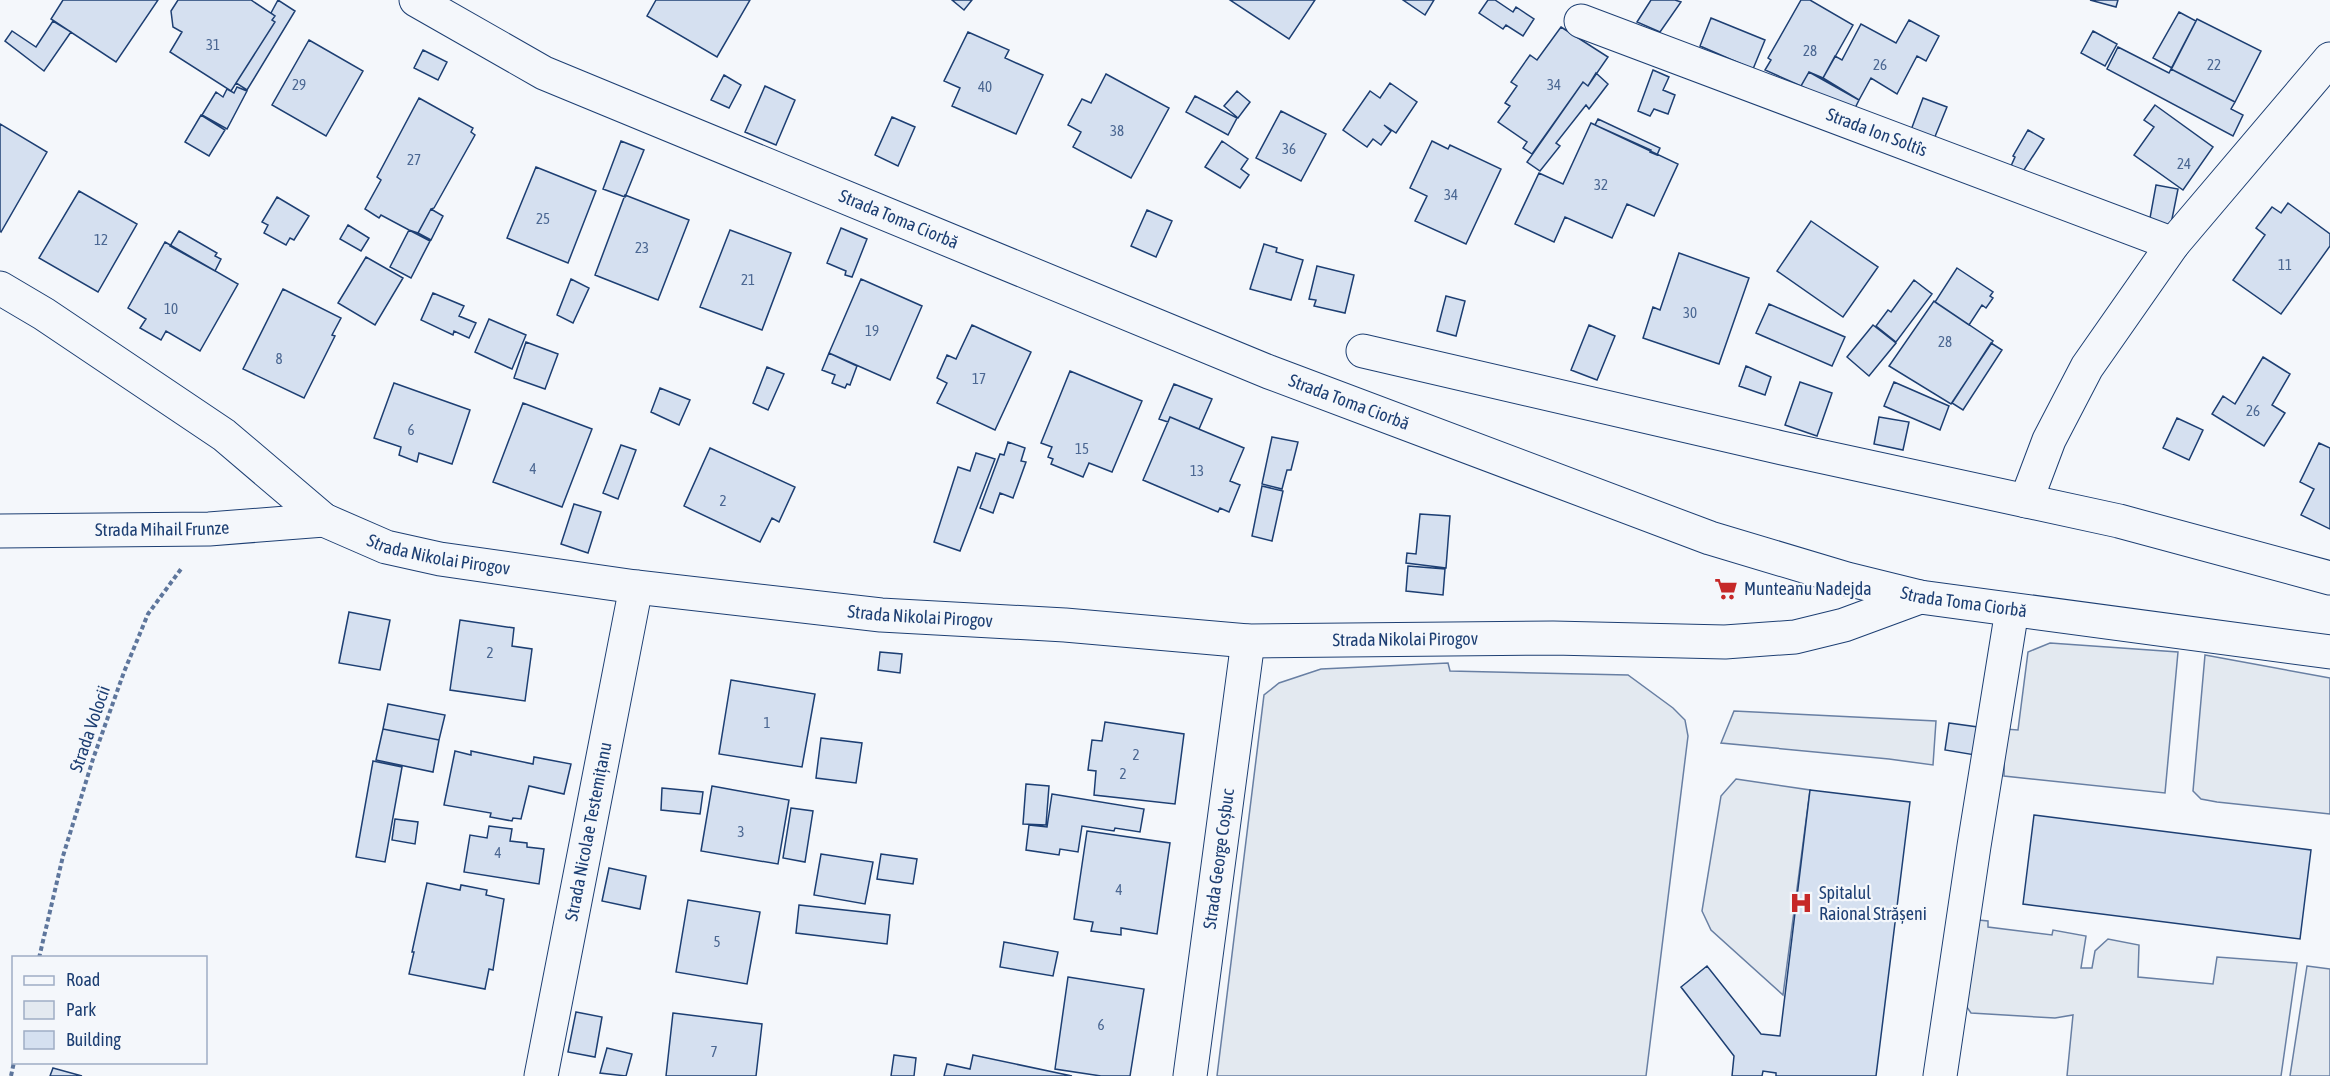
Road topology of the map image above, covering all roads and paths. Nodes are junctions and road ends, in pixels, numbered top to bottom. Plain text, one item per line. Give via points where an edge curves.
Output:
1 (416, 0) edge
2 (1581, 21) dead end
3 (2330, 59) edge
4 (2173, 244) junction
5 (0, 288) edge
6 (1363, 351) dead end
7 (2026, 501) junction
8 (324, 520) junction
9 (209, 529) junction
10 (0, 531) edge
11 (2330, 578) edge
12 (636, 587) junction
13 (1920, 597) junction
14 (2012, 610) junction
15 (1248, 641) junction
16 (2330, 652) edge
17 (39, 956) edge
18 (541, 1076) edge
19 (1190, 1076) edge
20 (1940, 1076) edge

1 - 13 street, Strada Toma Ciorbă via 544,73 1269,372 1710,538
2 - 4 street, Strada Ion Soltîs
3 - 4 street
4 - 7 street via 2087,367 2049,440
5 - 8 street, Strada Nikolai Pirogov via 224,435
6 - 7 street
7 - 11 street via 2119,521
8 - 9 street, Strada Mihail Frunze
8 - 12 street, Strada Nikolai Pirogov via 386,547 440,559
9 - 10 street, Strada Mihail Frunze
9 - 17 path, Strada Volocii via 148,614 124,672 63,856
12 - 15 street, Strada Nikolai Pirogov via 881,615 1065,625
12 - 18 street, Strada Nicolae Testemițanu
13 - 14 street, Strada Toma Ciorbă
13 - 15 street, Strada Nikolai Pirogov via 1844,625 1795,637 1725,642 1553,638
14 - 16 street, Strada Toma Ciorbă
14 - 20 street
15 - 19 street, Strada George Coșbuc

